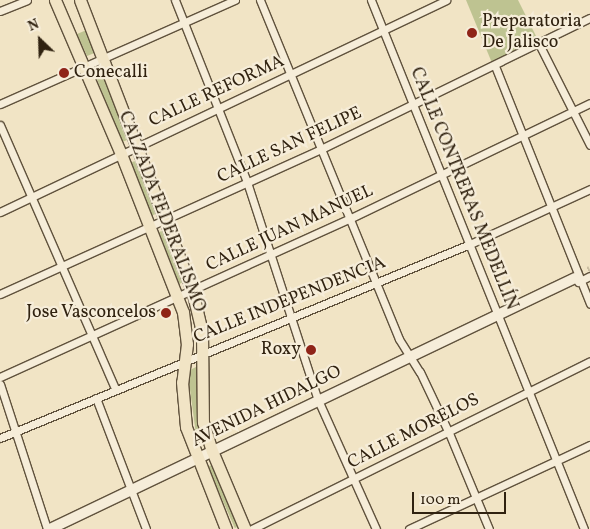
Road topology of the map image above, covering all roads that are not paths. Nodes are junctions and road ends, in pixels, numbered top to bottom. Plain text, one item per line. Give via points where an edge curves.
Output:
1 (27, 0) edge
2 (55, 0) edge
3 (80, 0) edge
4 (174, 0) edge
5 (234, 0) edge
6 (260, 0) edge
7 (371, 0) edge
8 (446, 0) edge
9 (0, 11) edge
10 (590, 18) edge
11 (183, 22) junction
12 (383, 30) junction
13 (539, 44) junction
14 (103, 58) junction
15 (495, 66) junction
16 (84, 67) junction
17 (290, 74) junction
18 (0, 104) edge
19 (590, 104) edge
20 (414, 105) junction
21 (218, 108) junction
22 (573, 112) junction
23 (0, 125) edge
24 (523, 136) junction
25 (590, 145) edge
26 (135, 148) junction
27 (321, 149) junction
28 (121, 154) junction
29 (441, 174) junction
30 (248, 182) junction
31 (590, 189) edge
32 (32, 196) junction
33 (550, 207) junction
34 (0, 212) edge
35 (351, 218) junction
36 (164, 221) junction
37 (150, 227) junction
38 (470, 244) junction
39 (272, 254) junction
40 (63, 266) junction
41 (590, 276) edge
42 (578, 280) junction
43 (376, 282) junction
44 (192, 290) junction
45 (0, 294) edge
46 (177, 296) junction
47 (590, 304) edge
48 (498, 315) junction
49 (291, 318) junction
50 (92, 335) junction
51 (202, 353) junction
52 (409, 356) junction
53 (185, 360) junction
54 (590, 361) edge
55 (0, 377) edge
56 (0, 384) edge
57 (528, 389) junction
58 (116, 390) junction
59 (96, 398) junction
60 (318, 400) junction
61 (16, 431) junction
62 (449, 433) junction
63 (0, 438) edge
64 (590, 445) edge
65 (212, 451) junction
66 (196, 458) junction
67 (558, 460) junction
68 (354, 479) junction
69 (130, 490) junction
70 (477, 498) junction
71 (48, 529) edge
72 (146, 529) edge
73 (226, 529) edge
74 (245, 529) edge
75 (252, 529) edge
76 (376, 529) edge
77 (409, 529) edge
78 (489, 529) edge
79 (584, 529) edge

1 - 9 street
2 - 16 main road, CALZADA FEDERALISMO
3 - 14 main road, CALZADA FEDERALISMO
4 - 11 street
5 - 11 street
6 - 17 street
7 - 12 street, CALLE CONTRERAS MEDELLÍN
8 - 12 street, CALLE REFORMA
10 - 13 street, CALLE SAN FELIPE
11 - 14 street
11 - 21 street
12 - 17 street, CALLE REFORMA
12 - 20 street, CALLE CONTRERAS MEDELLÍN
13 - 15 street, CALLE SAN FELIPE
13 - 22 street
14 - 16 street
14 - 26 main road, CALZADA FEDERALISMO
15 - 20 street, CALLE SAN FELIPE
15 - 24 street
16 - 18 street
16 - 28 main road, CALZADA FEDERALISMO
17 - 21 street, CALLE REFORMA
17 - 27 street
19 - 22 street, CALLE JUAN MANUEL
20 - 27 street, CALLE SAN FELIPE
20 - 29 street, CALLE CONTRERAS MEDELLÍN
21 - 26 street, CALLE REFORMA
21 - 30 street
22 - 24 street, CALLE JUAN MANUEL
22 - 25 street
23 - 32 street
24 - 29 street, CALLE JUAN MANUEL
24 - 33 street
26 - 28 street, CALLE REFORMA
26 - 36 main road, CALZADA FEDERALISMO
27 - 30 street, CALLE SAN FELIPE
27 - 35 street
28 - 32 street, CALLE REFORMA
28 - 37 main road, CALZADA FEDERALISMO
29 - 35 street, CALLE JUAN MANUEL
29 - 38 street, CALLE CONTRERAS MEDELLÍN
30 - 36 street, CALLE SAN FELIPE
30 - 39 street
31 - 33 street, CALLE INDEPENDENCIA
32 - 34 street, CALLE REFORMA
32 - 40 street
33 - 38 street, CALLE INDEPENDENCIA
33 - 42 street
35 - 39 street, CALLE JUAN MANUEL
35 - 43 street
36 - 37 street, CALLE SAN FELIPE
36 - 44 main road, CALZADA FEDERALISMO
37 - 40 street, CALLE SAN FELIPE
37 - 46 main road, CALZADA FEDERALISMO
38 - 43 street, CALLE INDEPENDENCIA
38 - 48 street, CALLE CONTRERAS MEDELLÍN
39 - 44 street, CALLE JUAN MANUEL
39 - 49 street
40 - 45 street, CALLE SAN FELIPE
40 - 50 street
41 - 42 street, AVENIDA HIDALGO
42 - 47 street
42 - 48 main road, AVENIDA HIDALGO
43 - 49 street, CALLE INDEPENDENCIA
43 - 52 street
44 - 46 street, CALLE JUAN MANUEL
44 - 51 main road, CALZADA FEDERALISMO via 199,312
46 - 50 street, CALLE JUAN MANUEL
46 - 53 main road, CALZADA FEDERALISMO via 186,327
48 - 52 main road, AVENIDA HIDALGO
48 - 57 street, CALLE CONTRERAS MEDELLÍN
49 - 51 street, CALLE INDEPENDENCIA
49 - 60 street
50 - 55 street, CALLE JUAN MANUEL
50 - 58 street
51 - 53 street, CALLE INDEPENDENCIA
51 - 65 main road, CALZADA FEDERALISMO via 203,422
52 - 60 main road, AVENIDA HIDALGO
52 - 62 street
53 - 58 street, CALLE INDEPENDENCIA
53 - 66 main road, CALZADA FEDERALISMO via 183,404
54 - 57 street, CALLE MORELOS
56 - 61 street
57 - 62 street, CALLE MORELOS
57 - 67 street, CALLE CONTRERAS MEDELLÍN
58 - 59 street, CALLE INDEPENDENCIA
59 - 61 street, CALLE INDEPENDENCIA
59 - 69 street
60 - 65 main road, AVENIDA HIDALGO
60 - 68 street
61 - 63 street, CALLE INDEPENDENCIA
61 - 71 street
62 - 68 street, CALLE MORELOS
62 - 70 street
64 - 67 street
65 - 66 main road, AVENIDA HIDALGO
65 - 74 main road, CALZADA FEDERALISMO
66 - 69 main road, AVENIDA HIDALGO
66 - 73 main road, CALZADA FEDERALISMO
67 - 70 street
67 - 79 street, CALLE CONTRERAS MEDELLÍN
68 - 75 street, CALLE MORELOS
68 - 76 street
69 - 71 main road, AVENIDA HIDALGO
69 - 72 street
70 - 77 street
70 - 78 street

